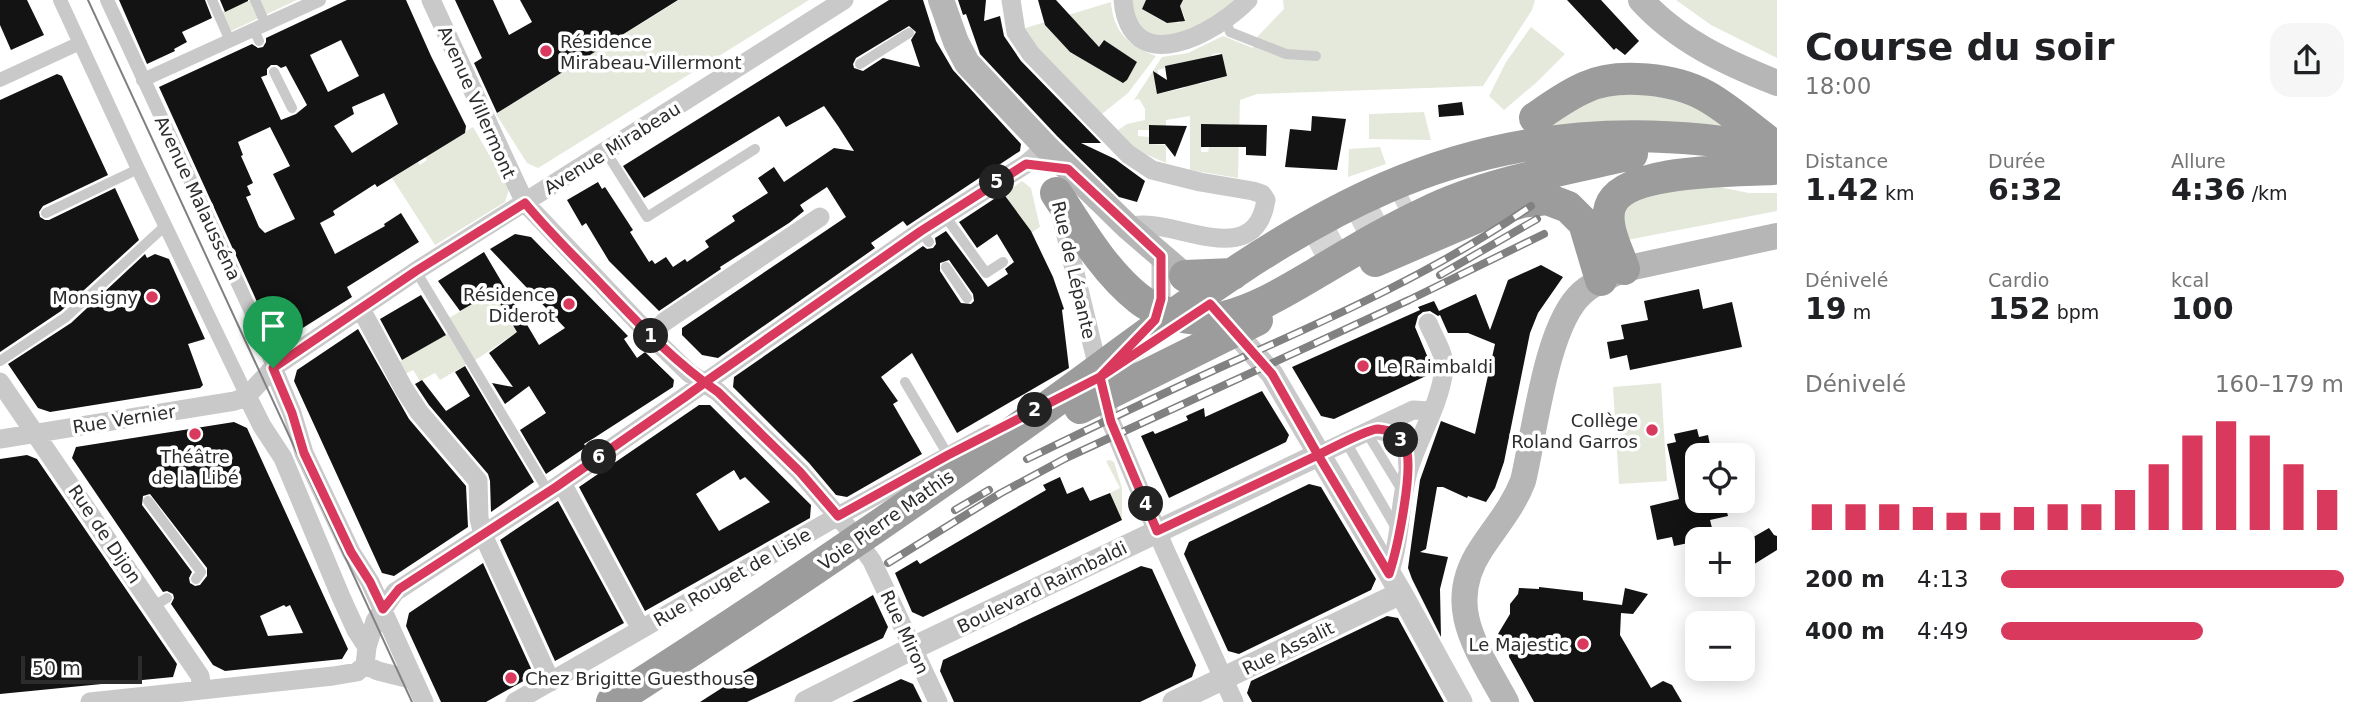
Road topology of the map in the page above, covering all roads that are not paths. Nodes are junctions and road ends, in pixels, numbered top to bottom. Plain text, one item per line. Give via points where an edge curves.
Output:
1 (60, 0) edge
2 (107, 0) edge
3 (212, 0) edge
4 (255, 0) edge
5 (319, 0) edge
6 (431, 0) edge
7 (844, 0) edge
8 (1011, 0) edge
9 (1123, 0) edge
10 (1248, 0) edge
11 (1641, 0) edge
12 (942, 13) edge
13 (1226, 21) junction
14 (260, 32) junction
15 (909, 33) dead end
16 (230, 41) junction
17 (80, 43) junction
18 (1316, 56) dead end
19 (860, 64) dead end
20 (274, 72) dead end
21 (0, 80) edge
22 (143, 80) junction
23 (1777, 83) edge
24 (292, 108) dead end
25 (1535, 118) dead end
26 (1643, 144) junction
27 (755, 149) dead end
28 (606, 152) junction
29 (1776, 159) edge
30 (138, 169) junction
31 (1053, 180) junction
32 (525, 203) junction
33 (46, 213) dead end
34 (944, 215) junction
35 (820, 217) dead end
36 (165, 226) junction
37 (1128, 226) junction
38 (1777, 236) edge
39 (1161, 256) junction
40 (1003, 262) dead end
41 (946, 267) dead end
42 (416, 271) junction
43 (1612, 275) junction
44 (1185, 276) junction
45 (967, 298) dead end
46 (1210, 304) junction
47 (361, 309) junction
48 (1428, 323) dead end
49 (651, 336) junction
50 (0, 361) edge
51 (273, 368) junction
52 (1100, 377) junction
53 (0, 382) edge
54 (905, 382) dead end
55 (705, 383) junction
56 (247, 396) junction
57 (1080, 408) junction
58 (1432, 411) junction
59 (1371, 431) junction
60 (36, 433) junction
61 (0, 439) edge
62 (1346, 442) junction
63 (948, 455) junction
64 (1318, 455) junction
65 (1408, 474) junction
66 (555, 487) junction
67 (1405, 495) junction
68 (148, 501) dead end
69 (838, 516) junction
70 (1157, 531) junction
71 (1399, 534) junction
72 (484, 535) junction
73 (196, 579) dead end
74 (1395, 584) junction
75 (383, 609) junction
76 (641, 629) junction
77 (913, 648) junction
78 (366, 656) junction
79 (1223, 678) junction
80 (414, 680) junction
81 (551, 682) junction
82 (202, 690) junction
83 (90, 702) edge
84 (424, 702) edge
85 (515, 702) edge
86 (612, 702) edge
87 (647, 702) edge
88 (806, 702) edge
89 (938, 702) edge
90 (1174, 702) edge
91 (1234, 702) edge
92 (1461, 702) edge
93 (1506, 702) edge

1 - 17 street
2 - 22 street, Avenue Malausséna
3 - 16 lane
4 - 14 lane
5 - 14 street
6 - 32 street, Avenue Villermont
7 - 28 street, Avenue Mirabeau
8 - 37 street via 1016,32 1031,54 1128,155 1152,170 1253,191 1266,200 1263,216 1253,230 1240,235 1221,238 1145,224
9 - 13 street via 1130,28 1161,46 1194,38
10 - 13 street
11 - 23 main road via 1694,44
12 - 31 main road via 967,63
13 - 18 lane via 1230,32 1286,54
14 - 16 street
15 - 19 lane
16 - 22 street
17 - 21 street
17 - 30 street
20 - 24 lane
22 - 51 street, Avenue Malausséna
25 - 29 highway via 1588,85 1625,79 1679,84 1706,96
26 - 29 highway, Voie Pierre Mathis via 1694,156
26 - 31 highway via 1429,210 1265,303 1222,318 1192,318 1162,311 1139,299 1086,239
26 - 57 highway, Voie Pierre Mathis via 1455,181 1392,205 1323,241 1246,290
26 - 86 highway, Voie Pierre Mathis via 1578,138 1451,163 1384,189 1308,228 1231,275 936,486
27 - 28 lane via 647,217
28 - 32 street, Avenue Mirabeau
29 - 43 highway via 1644,180 1625,188 1610,208
30 - 33 lane
30 - 36 street
31 - 34 street
31 - 37 main road via 1098,198
31 - 52 street, Rue de Lépante
32 - 42 street, Avenue Mirabeau
32 - 49 street, Avenue Villermont
34 - 40 lane via 986,273
34 - 55 street via 925,236
35 - 49 street via 664,322
36 - 50 lane via 66,317
36 - 56 street
37 - 39 main road
38 - 43 main road
39 - 44 main road
39 - 52 street via 1161,299 1155,320
41 - 45 lane
42 - 47 street, Avenue Mirabeau
42 - 66 lane
43 - 57 highway via 1569,207 1547,199 1522,202 1365,266
43 - 93 main road via 1582,292 1561,320 1523,481 1514,503 1469,568 1464,587 1468,625
44 - 46 street
44 - 46 highway via 1226,276 1309,245
46 - 52 street
46 - 64 street via 1272,374
47 - 51 street, Avenue Mirabeau
47 - 72 street via 419,412 478,481
48 - 58 street via 1444,363
49 - 55 street, Avenue Villermont
51 - 56 street, Avenue Mirabeau
51 - 75 street, Avenue Malausséna via 304,453
52 - 63 street, Rue Rouget de Lisle
52 - 70 street, Rue de Lépante via 1111,422
53 - 60 street, Rue de Dijon
54 - 63 lane
55 - 66 street
55 - 69 street, Rue Miron via 800,472
56 - 60 street, Rue Vernier
56 - 78 street via 284,458
57 - 87 highway, Voie Pierre Mathis via 830,584
58 - 59 street, Boulevard Raimbaldi via 1413,410
58 - 65 street
59 - 62 street, Boulevard Raimbaldi
59 - 65 street via 1398,436 1407,451
59 - 67 lane
60 - 61 street, Rue Vernier
60 - 82 street, Rue de Dijon via 160,602 200,676
62 - 64 street, Boulevard Raimbaldi
62 - 71 lane
63 - 69 street, Rue Rouget de Lisle
64 - 70 street, Boulevard Raimbaldi
64 - 74 street
65 - 67 street
66 - 72 street
66 - 76 street
67 - 71 street
68 - 73 lane via 201,572
69 - 76 street, Rue Rouget de Lisle
69 - 77 street, Rue Miron via 872,561
70 - 77 street, Boulevard Raimbaldi
70 - 79 street, Rue de Lépante
71 - 74 street
72 - 75 street via 399,589
72 - 81 street
74 - 79 street, Rue Assalit
74 - 92 street
75 - 78 street
75 - 80 street, Avenue Malausséna
76 - 81 street, Rue Rouget de Lisle
77 - 88 street, Boulevard Raimbaldi
77 - 89 street, Rue Miron
78 - 80 street via 378,671
78 - 82 street via 357,672
79 - 90 street, Rue Assalit
79 - 91 street, Rue de Lépante
80 - 84 street, Avenue Malausséna
81 - 85 street, Rue Rouget de Lisle
82 - 83 street

